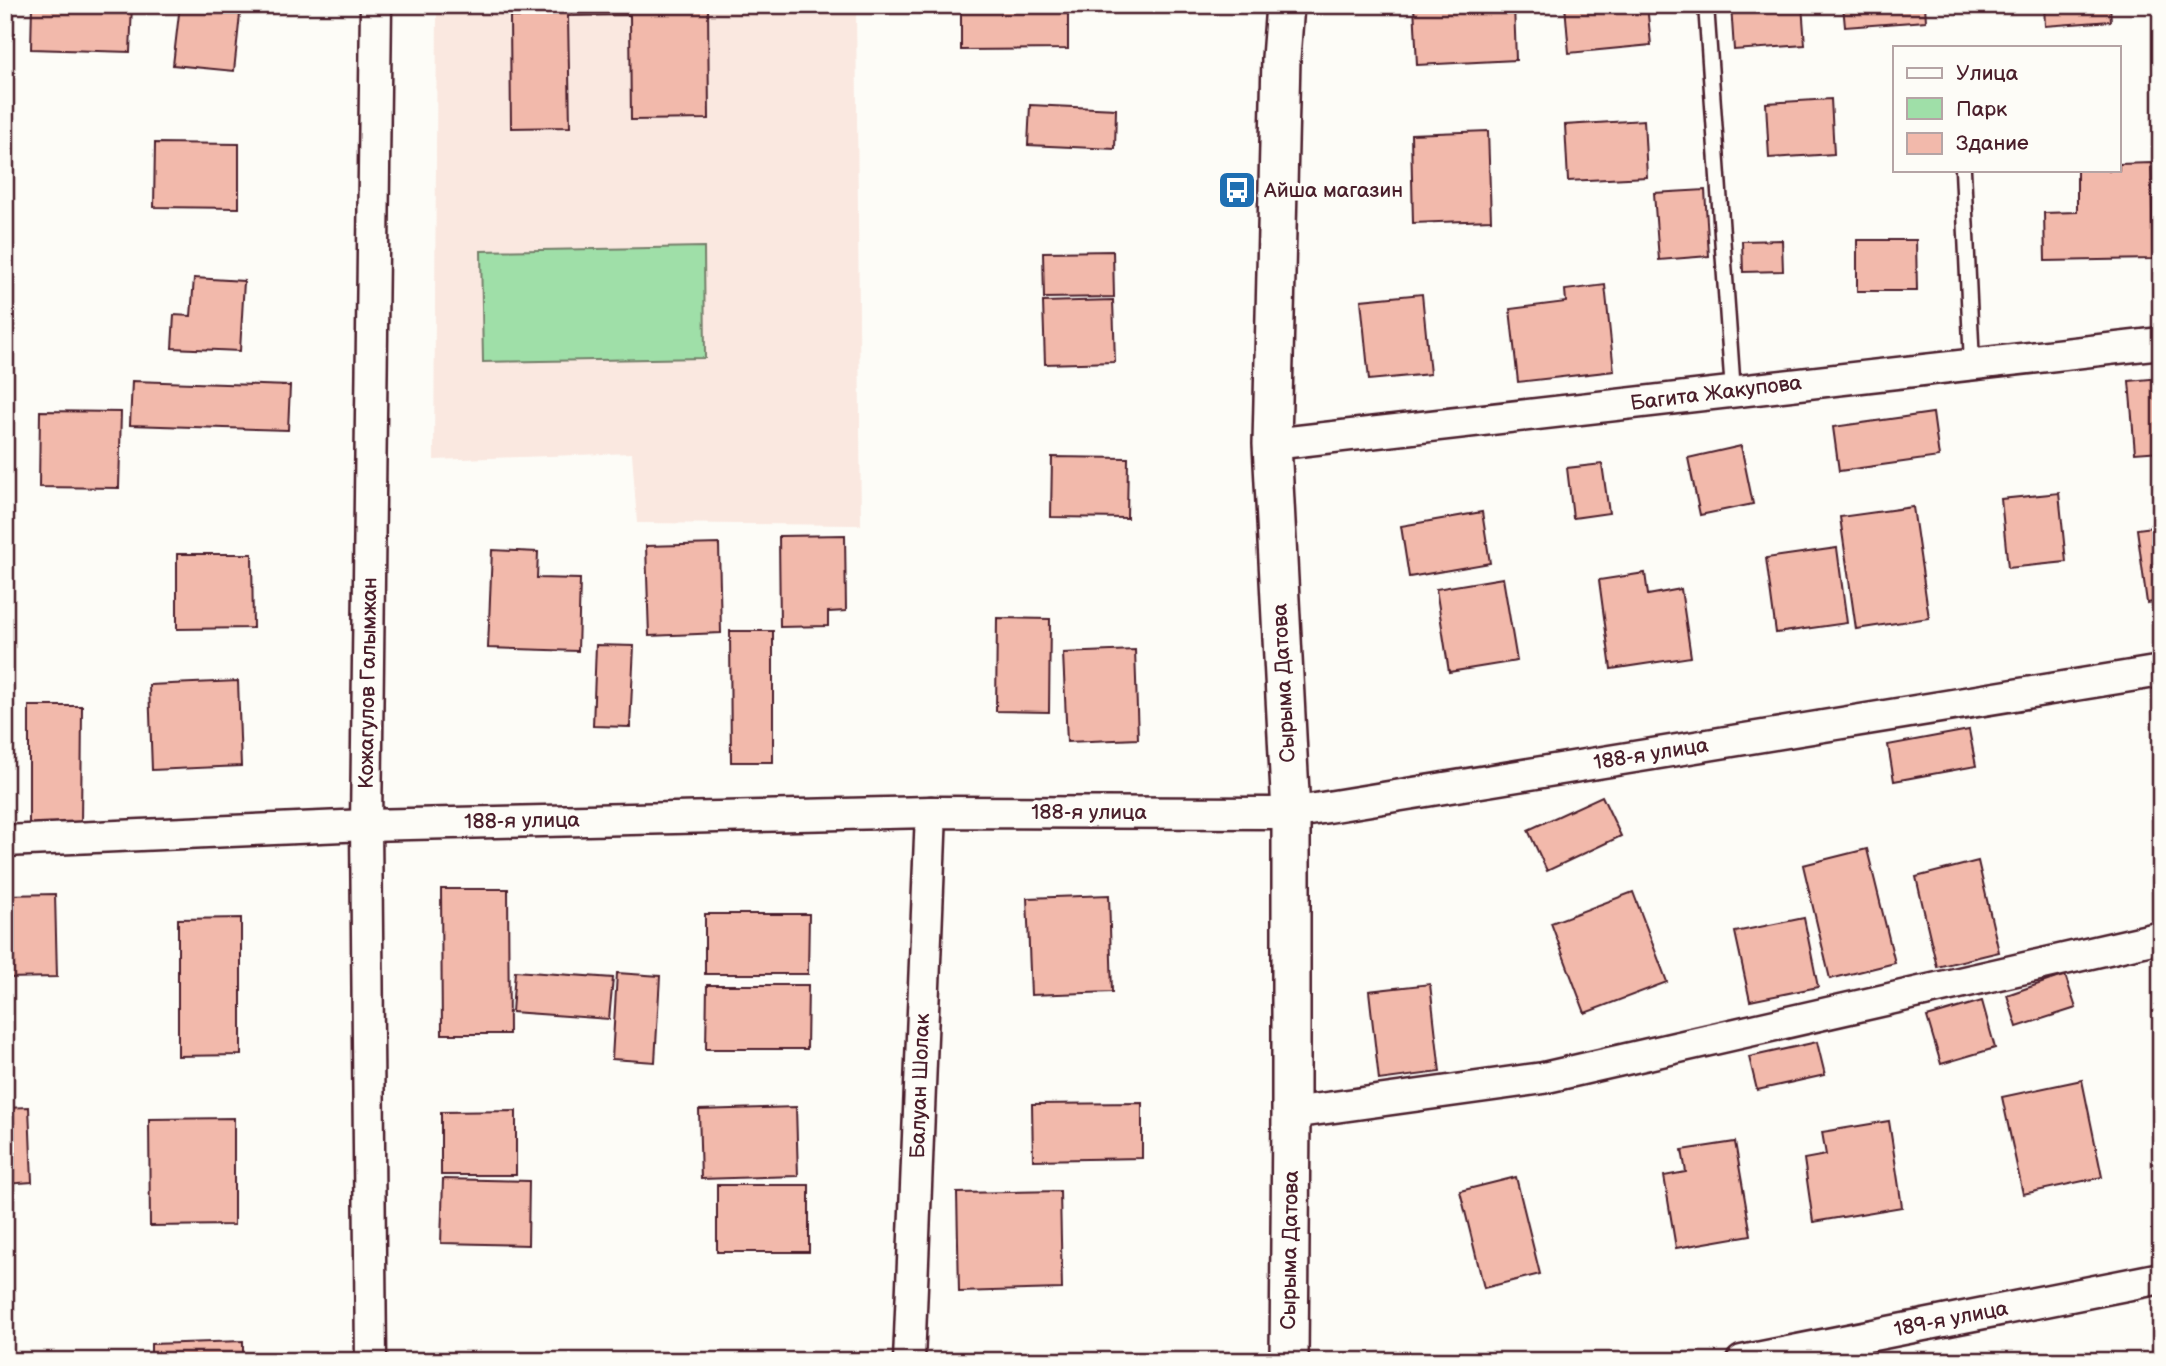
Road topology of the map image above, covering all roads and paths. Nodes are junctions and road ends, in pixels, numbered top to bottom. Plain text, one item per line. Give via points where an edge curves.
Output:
1 (376, 5) edge
2 (1285, 5) edge
3 (1706, 5) edge
4 (1963, 172) edge
5 (2161, 343) edge
6 (1972, 364) junction
7 (1733, 391) junction
8 (1272, 444) junction
9 (2161, 671) edge
10 (931, 812) junction
11 (1291, 813) junction
12 (366, 825) junction
13 (5, 841) edge
14 (2161, 937) edge
15 (1291, 1113) junction
16 (2161, 1278) edge
17 (371, 1361) edge
18 (909, 1361) edge
19 (1289, 1361) edge
20 (1742, 1361) edge

1 - 12 street, Кожагулов Галымжан
2 - 8 street, Сырыма Датова
3 - 7 lane
4 - 6 lane
5 - 6 street, Багита Жакупова
6 - 7 street, Багита Жакупова
7 - 8 street, Багита Жакупова
8 - 11 street, Сырыма Датова
9 - 11 street, 188-я улица
10 - 11 street, 188-я улица
10 - 12 street, 188-я улица
10 - 18 street, Балуан Шолак
11 - 15 street, Сырыма Датова
12 - 13 street, 188-я улица
12 - 17 street, Кожагулов Галымжан
14 - 15 street via 1543,1078
15 - 19 street, Сырыма Датова
16 - 20 street, 189-я улица

